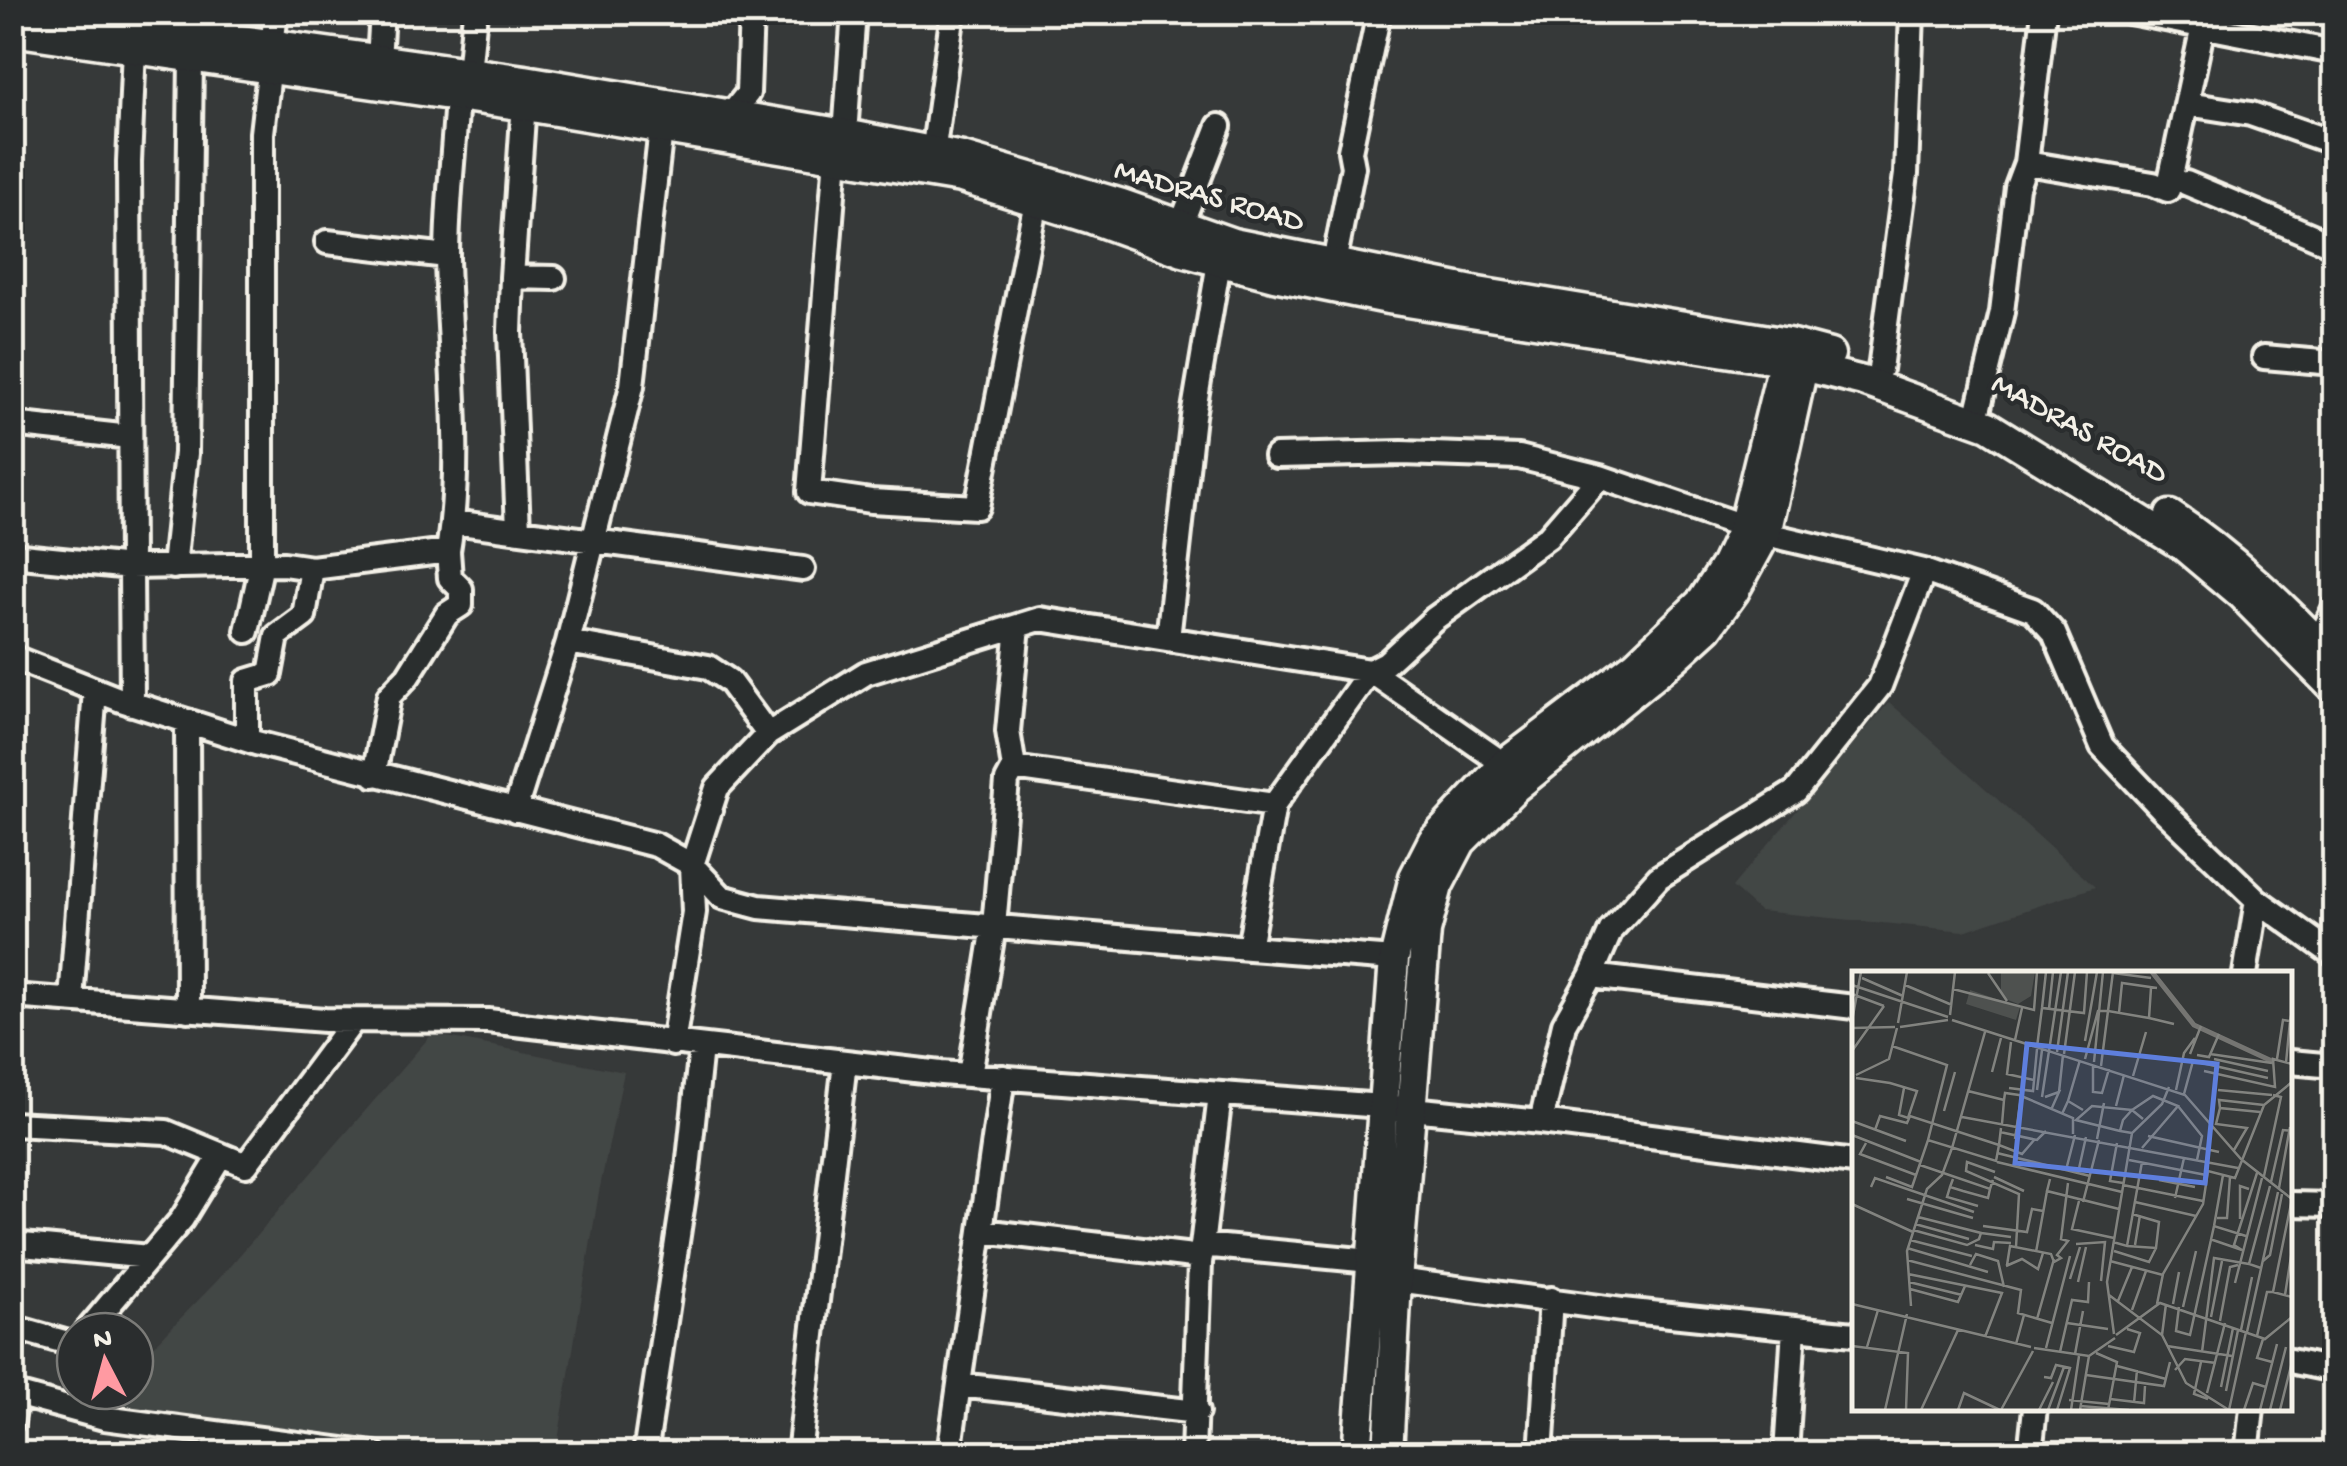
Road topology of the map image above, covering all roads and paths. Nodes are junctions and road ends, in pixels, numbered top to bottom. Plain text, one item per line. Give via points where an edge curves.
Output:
1 (42, 12) edge
2 (276, 12) edge
3 (382, 12) edge
4 (474, 12) edge
5 (751, 12) edge
6 (854, 12) edge
7 (952, 12) edge
8 (1379, 12) edge
9 (1912, 12) edge
10 (2044, 12) edge
11 (2130, 12) edge
12 (2204, 20) edge
13 (128, 28) edge
14 (12, 31) edge
15 (2334, 52) edge
16 (272, 55) junction
17 (191, 56) junction
18 (379, 60) junction
19 (463, 85) junction
20 (525, 93) junction
21 (2187, 104) junction
22 (732, 113) junction
23 (1219, 126) dead end
24 (661, 129) junction
25 (2334, 143) edge
26 (841, 146) junction
27 (932, 162) junction
28 (2026, 163) junction
29 (2186, 183) dead end
30 (1036, 202) junction
31 (1181, 225) junction
32 (327, 242) dead end
33 (2334, 245) edge
34 (447, 256) junction
35 (1220, 262) junction
36 (1334, 263) junction
37 (512, 277) junction
38 (554, 278) dead end
39 (1796, 355) junction
40 (2264, 357) dead end
41 (2334, 363) edge
42 (1880, 369) junction
43 (1979, 407) junction
44 (12, 424) edge
45 (130, 437) junction
46 (1276, 456) dead end
47 (1600, 477) junction
48 (453, 522) junction
49 (518, 530) junction
50 (1754, 531) junction
51 (593, 540) junction
52 (448, 552) junction
53 (12, 554) edge
54 (262, 564) junction
55 (131, 566) junction
56 (174, 567) junction
57 (312, 568) junction
58 (803, 569) dead end
59 (1924, 571) junction
60 (2334, 609) edge
61 (1018, 626) junction
62 (247, 630) dead end
63 (1168, 639) junction
64 (568, 642) junction
65 (2317, 650) edge
66 (12, 657) edge
67 (1370, 670) junction
68 (2334, 688) edge
69 (95, 690) junction
70 (132, 704) junction
71 (188, 721) junction
72 (768, 734) junction
73 (247, 740) junction
74 (1504, 764) junction
75 (1014, 768) junction
76 (374, 775) junction
77 (1274, 804) junction
78 (515, 810) junction
79 (692, 865) junction
80 (2257, 900) junction
81 (993, 927) junction
82 (1250, 948) junction
83 (2334, 955) edge
84 (1394, 959) junction
85 (2245, 971) edge
86 (1591, 976) junction
87 (12, 996) edge
88 (70, 1000) junction
89 (1852, 1007) edge
90 (188, 1010) junction
91 (353, 1021) junction
92 (673, 1044) junction
93 (701, 1047) junction
94 (845, 1062) junction
95 (2292, 1062) edge
96 (2334, 1066) edge
97 (970, 1075) junction
98 (1004, 1077) junction
99 (1220, 1095) junction
100 (1382, 1106) junction
101 (1410, 1109) junction
102 (1541, 1122) junction
103 (12, 1124) edge
104 (221, 1155) junction
105 (1852, 1162) edge
106 (2292, 1204) edge
107 (2334, 1204) edge
108 (982, 1232) junction
109 (12, 1244) edge
110 (1201, 1251) junction
111 (149, 1257) junction
112 (1370, 1260) junction
113 (1397, 1280) junction
114 (1550, 1299) junction
115 (104, 1311) edge
116 (12, 1327) edge
117 (1794, 1328) junction
118 (1852, 1334) edge
119 (55, 1339) edge
120 (2292, 1361) edge
121 (2334, 1370) edge
122 (959, 1385) junction
123 (15, 1394) edge
124 (2035, 1411) edge
125 (2252, 1411) edge
126 (1196, 1412) junction
127 (12, 1421) edge
128 (374, 1454) edge
129 (645, 1454) edge
130 (799, 1454) edge
131 (949, 1454) edge
132 (1193, 1454) edge
133 (1357, 1454) edge
134 (1388, 1454) edge
135 (1541, 1454) edge
136 (1786, 1454) edge
137 (2030, 1454) edge
138 (2248, 1454) edge

1 - 13 main road
2 - 16 street
3 - 18 street
4 - 19 street
5 - 22 street via 748,93
6 - 26 street
7 - 27 street
8 - 36 street
9 - 42 street via 1906,174
10 - 28 street
11 - 12 street
12 - 15 street
12 - 21 street
13 - 14 main road
13 - 16 main road
13 - 17 main road
13 - 45 street
16 - 17 main road
16 - 18 main road
16 - 19 main road
16 - 54 street via 262,133
17 - 56 street via 186,453
18 - 19 main road
19 - 20 main road
19 - 34 street
20 - 22 main road
20 - 24 main road
20 - 37 street
21 - 25 street via 2251,114
21 - 28 street via 2168,190
22 - 26 main road
23 - 31 street
24 - 26 main road
24 - 51 street via 632,386
26 - 27 main road
26 - 30 street via 809,492 977,507
27 - 30 main road
27 - 31 main road, MADRAS ROAD via 1015,172
28 - 43 street
29 - 33 street
30 - 35 main road
31 - 36 main road, MADRAS ROAD
32 - 34 street
34 - 48 street
35 - 39 main road via 1388,299
35 - 63 street via 1193,416
36 - 39 main road, MADRAS ROAD
37 - 38 street
37 - 49 street
39 - 42 main road, MADRAS ROAD
39 - 50 main road
39 - 65 main road via 1988,426 2183,546
40 - 41 street
42 - 43 main road, MADRAS ROAD
43 - 65 main road, MADRAS ROAD via 2098,469 2203,537
44 - 45 street
45 - 55 street
46 - 47 street via 1519,457
47 - 50 street
47 - 67 street via 1548,537
48 - 49 street
48 - 52 street
49 - 51 street
50 - 59 street
50 - 74 main road via 1671,633
50 - 101 main road via 1743,578 1708,628 1515,788 1461,842 1438,886 1426,931
51 - 58 street
51 - 64 street
52 - 57 street
52 - 76 street via 461,605 446,614 389,696
53 - 55 street
54 - 56 street
54 - 57 street
54 - 62 street
55 - 56 street
55 - 70 street
57 - 73 street via 304,616 277,636 270,674 247,681
59 - 80 street via 2034,610 2054,633 2102,746
59 - 86 street via 1880,686 1796,790 1659,877 1611,930
60 - 65 street
61 - 63 street via 1040,618
61 - 72 street via 866,674
61 - 75 street via 1008,731
63 - 67 street
64 - 72 street via 708,668 728,681
64 - 78 street
65 - 68 main road
66 - 69 street
67 - 74 street
67 - 77 street
69 - 70 street
69 - 88 street
70 - 71 street
71 - 73 street
71 - 90 street
72 - 79 street via 717,788
73 - 76 street
74 - 84 main road via 1423,857
75 - 77 street
75 - 81 street
76 - 78 street
77 - 82 street
78 - 79 street via 656,845
79 - 81 street via 722,897 758,907
79 - 92 street via 694,912
80 - 83 street
80 - 85 street
81 - 82 street
81 - 97 street
82 - 84 street
84 - 100 main road
86 - 89 street
86 - 102 street via 1564,1024
87 - 88 street
88 - 90 street
90 - 91 street
91 - 92 street via 488,1021
91 - 104 street via 246,1165
92 - 93 street
93 - 94 street
93 - 129 street
94 - 97 street
94 - 130 street
95 - 96 street
97 - 98 street
98 - 99 street
98 - 108 street
99 - 100 street
99 - 110 street
100 - 101 street
100 - 112 main road
101 - 102 street
101 - 113 main road
102 - 105 street
103 - 104 street via 166,1132
104 - 111 street via 182,1219
106 - 107 street
108 - 110 street
108 - 122 street
109 - 111 street
110 - 112 street
110 - 126 street
111 - 115 street
112 - 133 main road
113 - 114 street
113 - 134 main road
114 - 117 street
114 - 135 street
116 - 119 street
117 - 118 street
117 - 136 street
120 - 121 street
122 - 126 street
122 - 131 street
123 - 127 street
123 - 128 street via 104,1418
124 - 137 street
125 - 138 street
126 - 132 street

